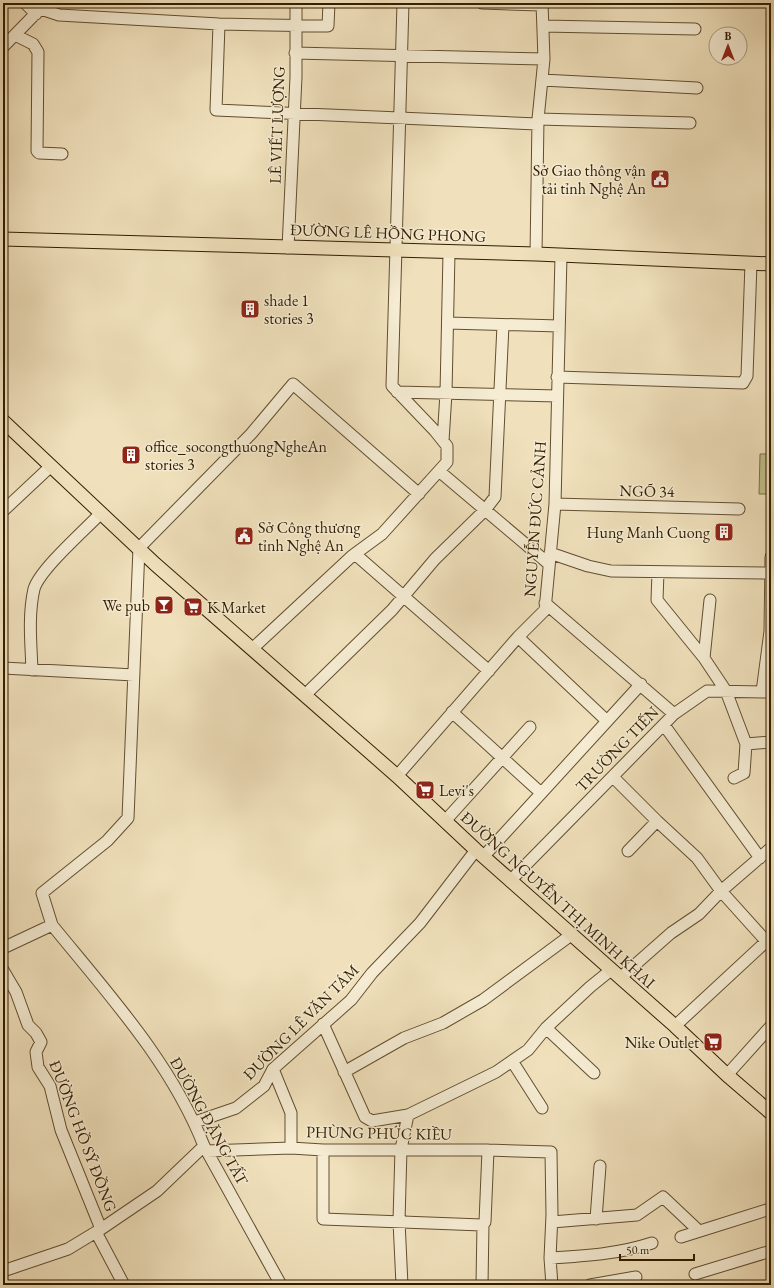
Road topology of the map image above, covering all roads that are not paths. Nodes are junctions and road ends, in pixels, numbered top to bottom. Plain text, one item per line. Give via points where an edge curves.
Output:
1 (25, 3) edge
2 (296, 3) edge
3 (329, 3) edge
4 (403, 3) edge
5 (482, 3) edge
6 (541, 4) edge
7 (41, 8) edge
8 (219, 24) junction
9 (295, 25) junction
10 (543, 26) junction
11 (695, 29) dead end
12 (15, 35) junction
13 (3, 47) edge
14 (295, 53) junction
15 (401, 56) junction
16 (544, 59) junction
17 (542, 80) junction
18 (697, 88) dead end
19 (294, 115) junction
20 (399, 119) junction
21 (537, 122) junction
22 (690, 123) dead end
23 (62, 154) dead end
24 (3, 239) edge
25 (288, 248) junction
26 (395, 251) junction
27 (449, 253) junction
28 (536, 254) junction
29 (560, 256) junction
30 (751, 263) junction
31 (771, 264) edge
32 (448, 323) junction
33 (503, 325) junction
34 (559, 326) junction
35 (557, 378) junction
36 (397, 392) junction
37 (446, 393) junction
38 (500, 395) junction
39 (557, 396) junction
40 (3, 421) edge
41 (443, 441) junction
42 (51, 466) junction
43 (440, 471) junction
44 (419, 494) junction
45 (555, 504) junction
46 (739, 509) dead end
47 (485, 510) junction
48 (3, 511) edge
49 (101, 513) junction
50 (139, 548) junction
51 (550, 553) junction
52 (355, 554) junction
53 (771, 557) edge
54 (549, 564) junction
55 (658, 572) junction
56 (771, 573) edge
57 (404, 596) junction
58 (710, 600) dead end
59 (546, 602) junction
60 (518, 637) junction
61 (252, 649) junction
62 (704, 658) junction
63 (3, 668) edge
64 (32, 670) junction
65 (488, 671) junction
66 (134, 675) junction
67 (641, 684) junction
68 (726, 691) junction
69 (766, 692) edge
70 (305, 695) junction
71 (452, 712) junction
72 (674, 714) junction
73 (607, 721) junction
74 (664, 724) junction
75 (530, 727) dead end
76 (771, 742) edge
77 (746, 744) junction
78 (502, 757) junction
79 (397, 776) junction
80 (613, 777) junction
81 (734, 778) dead end
82 (541, 793) junction
83 (445, 821) junction
84 (657, 821) junction
85 (771, 848) edge
86 (628, 850) dead end
87 (479, 853) junction
88 (760, 858) junction
89 (510, 880) junction
90 (721, 891) junction
91 (52, 925) junction
92 (571, 935) junction
93 (769, 939) edge
94 (3, 948) edge
95 (3, 970) edge
96 (616, 974) junction
97 (323, 1024) junction
98 (675, 1026) junction
99 (771, 1026) edge
100 (546, 1028) junction
101 (512, 1061) junction
102 (273, 1069) junction
103 (344, 1072) junction
104 (594, 1073) dead end
105 (727, 1075) junction
106 (542, 1108) dead end
107 (771, 1113) edge
108 (408, 1115) junction
109 (195, 1122) junction
110 (206, 1148) junction
111 (291, 1148) junction
112 (401, 1149) junction
113 (323, 1150) junction
114 (488, 1150) junction
115 (600, 1166) dead end
116 (770, 1209) dead end
117 (596, 1219) junction
118 (399, 1222) junction
119 (552, 1222) junction
120 (483, 1224) junction
121 (99, 1230) junction
122 (699, 1231) junction
123 (681, 1237) dead end
124 (652, 1243) dead end
125 (771, 1251) edge
126 (550, 1258) junction
127 (3, 1271) edge
128 (695, 1274) dead end
129 (636, 1276) dead end
130 (124, 1285) edge
131 (281, 1285) edge
132 (402, 1285) edge
133 (482, 1285) edge
134 (552, 1285) edge
135 (590, 1285) edge

1 - 7 street
2 - 9 street, LÊ VIẾT LƯỢNG
3 - 9 street via 328,26
4 - 15 street
5 - 6 street
6 - 10 street
7 - 8 street via 59,15
7 - 12 street
8 - 9 street
8 - 19 street via 216,110
9 - 14 street, LÊ VIẾT LƯỢNG
10 - 11 street
10 - 16 street
12 - 13 street
12 - 23 street via 34,44 38,52 38,151
14 - 15 street
14 - 19 street, LÊ VIẾT LƯỢNG
15 - 16 street
15 - 20 street
16 - 17 street
17 - 18 street
17 - 21 street
19 - 20 street
19 - 25 street, LÊ VIẾT LƯỢNG
20 - 21 street
20 - 26 street
21 - 22 street
21 - 28 street
24 - 25 main road, ĐƯỜNG LÊ HỒNG PHONG
25 - 26 main road, ĐƯỜNG LÊ HỒNG PHONG
26 - 27 main road, ĐƯỜNG LÊ HỒNG PHONG
26 - 36 street via 392,386
27 - 28 main road, ĐƯỜNG LÊ HỒNG PHONG
27 - 32 street
28 - 29 main road, ĐƯỜNG LÊ HỒNG PHONG
29 - 30 main road, ĐƯỜNG LÊ HỒNG PHONG
29 - 34 street, NGUYỄN ĐỨC CẢNH
30 - 31 main road, ĐƯỜNG LÊ HỒNG PHONG
30 - 35 street via 747,376 743,382
32 - 33 street
32 - 37 street
33 - 34 street
33 - 38 street
34 - 35 street, NGUYỄN ĐỨC CẢNH
35 - 39 street, NGUYỄN ĐỨC CẢNH
36 - 37 street
36 - 41 street
37 - 38 street
37 - 41 street
38 - 39 street
38 - 47 street via 495,497
39 - 45 street, NGUYỄN ĐỨC CẢNH
40 - 42 main road, ĐƯỜNG NGUYỄN THỊ MINH KHAI
41 - 43 street via 447,446 447,462
42 - 48 street
42 - 49 main road, ĐƯỜNG NGUYỄN THỊ MINH KHAI
43 - 44 street
43 - 47 street
44 - 50 street via 293,384 251,434
44 - 52 street via 382,534
45 - 46 street, NGÕ 34
45 - 51 street, NGUYỄN ĐỨC CẢNH
47 - 54 street
47 - 57 street via 435,559
49 - 50 main road, ĐƯỜNG NGUYỄN THỊ MINH KHAI
49 - 64 street via 56,559 34,588
50 - 61 main road, ĐƯỜNG NGUYỄN THỊ MINH KHAI
50 - 66 street
51 - 54 street, NGUYỄN ĐỨC CẢNH
51 - 55 street via 600,569
52 - 57 street
52 - 61 street
53 - 56 street
54 - 59 street, NGUYỄN ĐỨC CẢNH
55 - 56 street
55 - 62 street via 657,600
56 - 69 street
57 - 65 street
57 - 70 street
58 - 62 street
59 - 60 street, NGUYỄN ĐỨC CẢNH via 545,610
59 - 67 street
60 - 65 street, NGUYỄN ĐỨC CẢNH
60 - 73 street
61 - 70 main road, ĐƯỜNG NGUYỄN THỊ MINH KHAI
62 - 68 street
63 - 64 street
64 - 66 street
65 - 71 street, NGUYỄN ĐỨC CẢNH
66 - 91 street via 128,818 108,841 42,893
67 - 72 street
67 - 73 street, ĐƯỜNG LÊ VĂN TÁM
68 - 69 street, TRƯỜNG TIẾN
68 - 72 street, TRƯỜNG TIẾN via 707,691
68 - 77 street
70 - 79 main road, ĐƯỜNG NGUYỄN THỊ MINH KHAI
71 - 78 street
71 - 79 street, NGUYỄN ĐỨC CẢNH
72 - 74 street, TRƯỜNG TIẾN
73 - 82 street, ĐƯỜNG LÊ VĂN TÁM
74 - 80 street, TRƯỜNG TIẾN
74 - 88 street
75 - 78 street
76 - 77 street
77 - 81 street via 744,772
78 - 82 street
78 - 83 street
79 - 83 main road, ĐƯỜNG NGUYỄN THỊ MINH KHAI
80 - 84 street
80 - 89 street, TRƯỜNG TIẾN
82 - 87 street, ĐƯỜNG LÊ VĂN TÁM
83 - 87 main road, ĐƯỜNG NGUYỄN THỊ MINH KHAI
84 - 86 street
84 - 90 street via 697,858
85 - 88 street
87 - 89 main road, ĐƯỜNG NGUYỄN THỊ MINH KHAI
87 - 97 street, ĐƯỜNG LÊ VĂN TÁM via 351,1000
88 - 90 street
89 - 92 main road, ĐƯỜNG NGUYỄN THỊ MINH KHAI
90 - 93 street
90 - 96 street via 699,914
91 - 94 street
91 - 109 street, ĐƯỜNG ĐẶNG TẤT via 122,1008
92 - 96 main road, ĐƯỜNG NGUYỄN THỊ MINH KHAI
92 - 103 street via 483,1000 443,1023 404,1038
93 - 98 street
95 - 121 street, ĐƯỜNG HỒ SỸ ĐỒNG via 16,992 28,1025 41,1042 36,1052 38,1067 50,1086 61,1130
96 - 98 main road, ĐƯỜNG NGUYỄN THỊ MINH KHAI
96 - 100 street via 590,987
97 - 102 street, ĐƯỜNG LÊ VĂN TÁM
97 - 103 street
98 - 105 main road, ĐƯỜNG NGUYỄN THỊ MINH KHAI
99 - 105 street
100 - 101 street via 528,1050
100 - 104 street
101 - 106 street
101 - 108 street via 496,1072
102 - 109 street, ĐƯỜNG LÊ VĂN TÁM via 264,1086 236,1108
102 - 111 street via 290,1107
103 - 108 street via 365,1117 372,1121
105 - 107 main road, ĐƯỜNG NGUYỄN THỊ MINH KHAI
108 - 112 street
109 - 110 street, ĐƯỜNG ĐẶNG TẤT
110 - 111 street, PHÙNG PHÚC KIỀU
110 - 121 street via 158,1191
110 - 131 street, ĐƯỜNG ĐẶNG TẤT
111 - 113 street, PHÙNG PHÚC KIỀU
112 - 113 street, PHÙNG PHÚC KIỀU
112 - 114 street, PHÙNG PHÚC KIỀU
112 - 118 street
113 - 118 street via 323,1219
114 - 119 street, PHÙNG PHÚC KIỀU via 551,1152
114 - 120 street
115 - 117 street
116 - 122 street
117 - 119 street
117 - 122 street via 638,1215 663,1197
118 - 120 street
118 - 132 street
119 - 126 street
120 - 133 street
121 - 127 street via 68,1249
121 - 130 street
122 - 123 street
124 - 126 street via 591,1256
125 - 128 street
126 - 134 street
129 - 135 street

